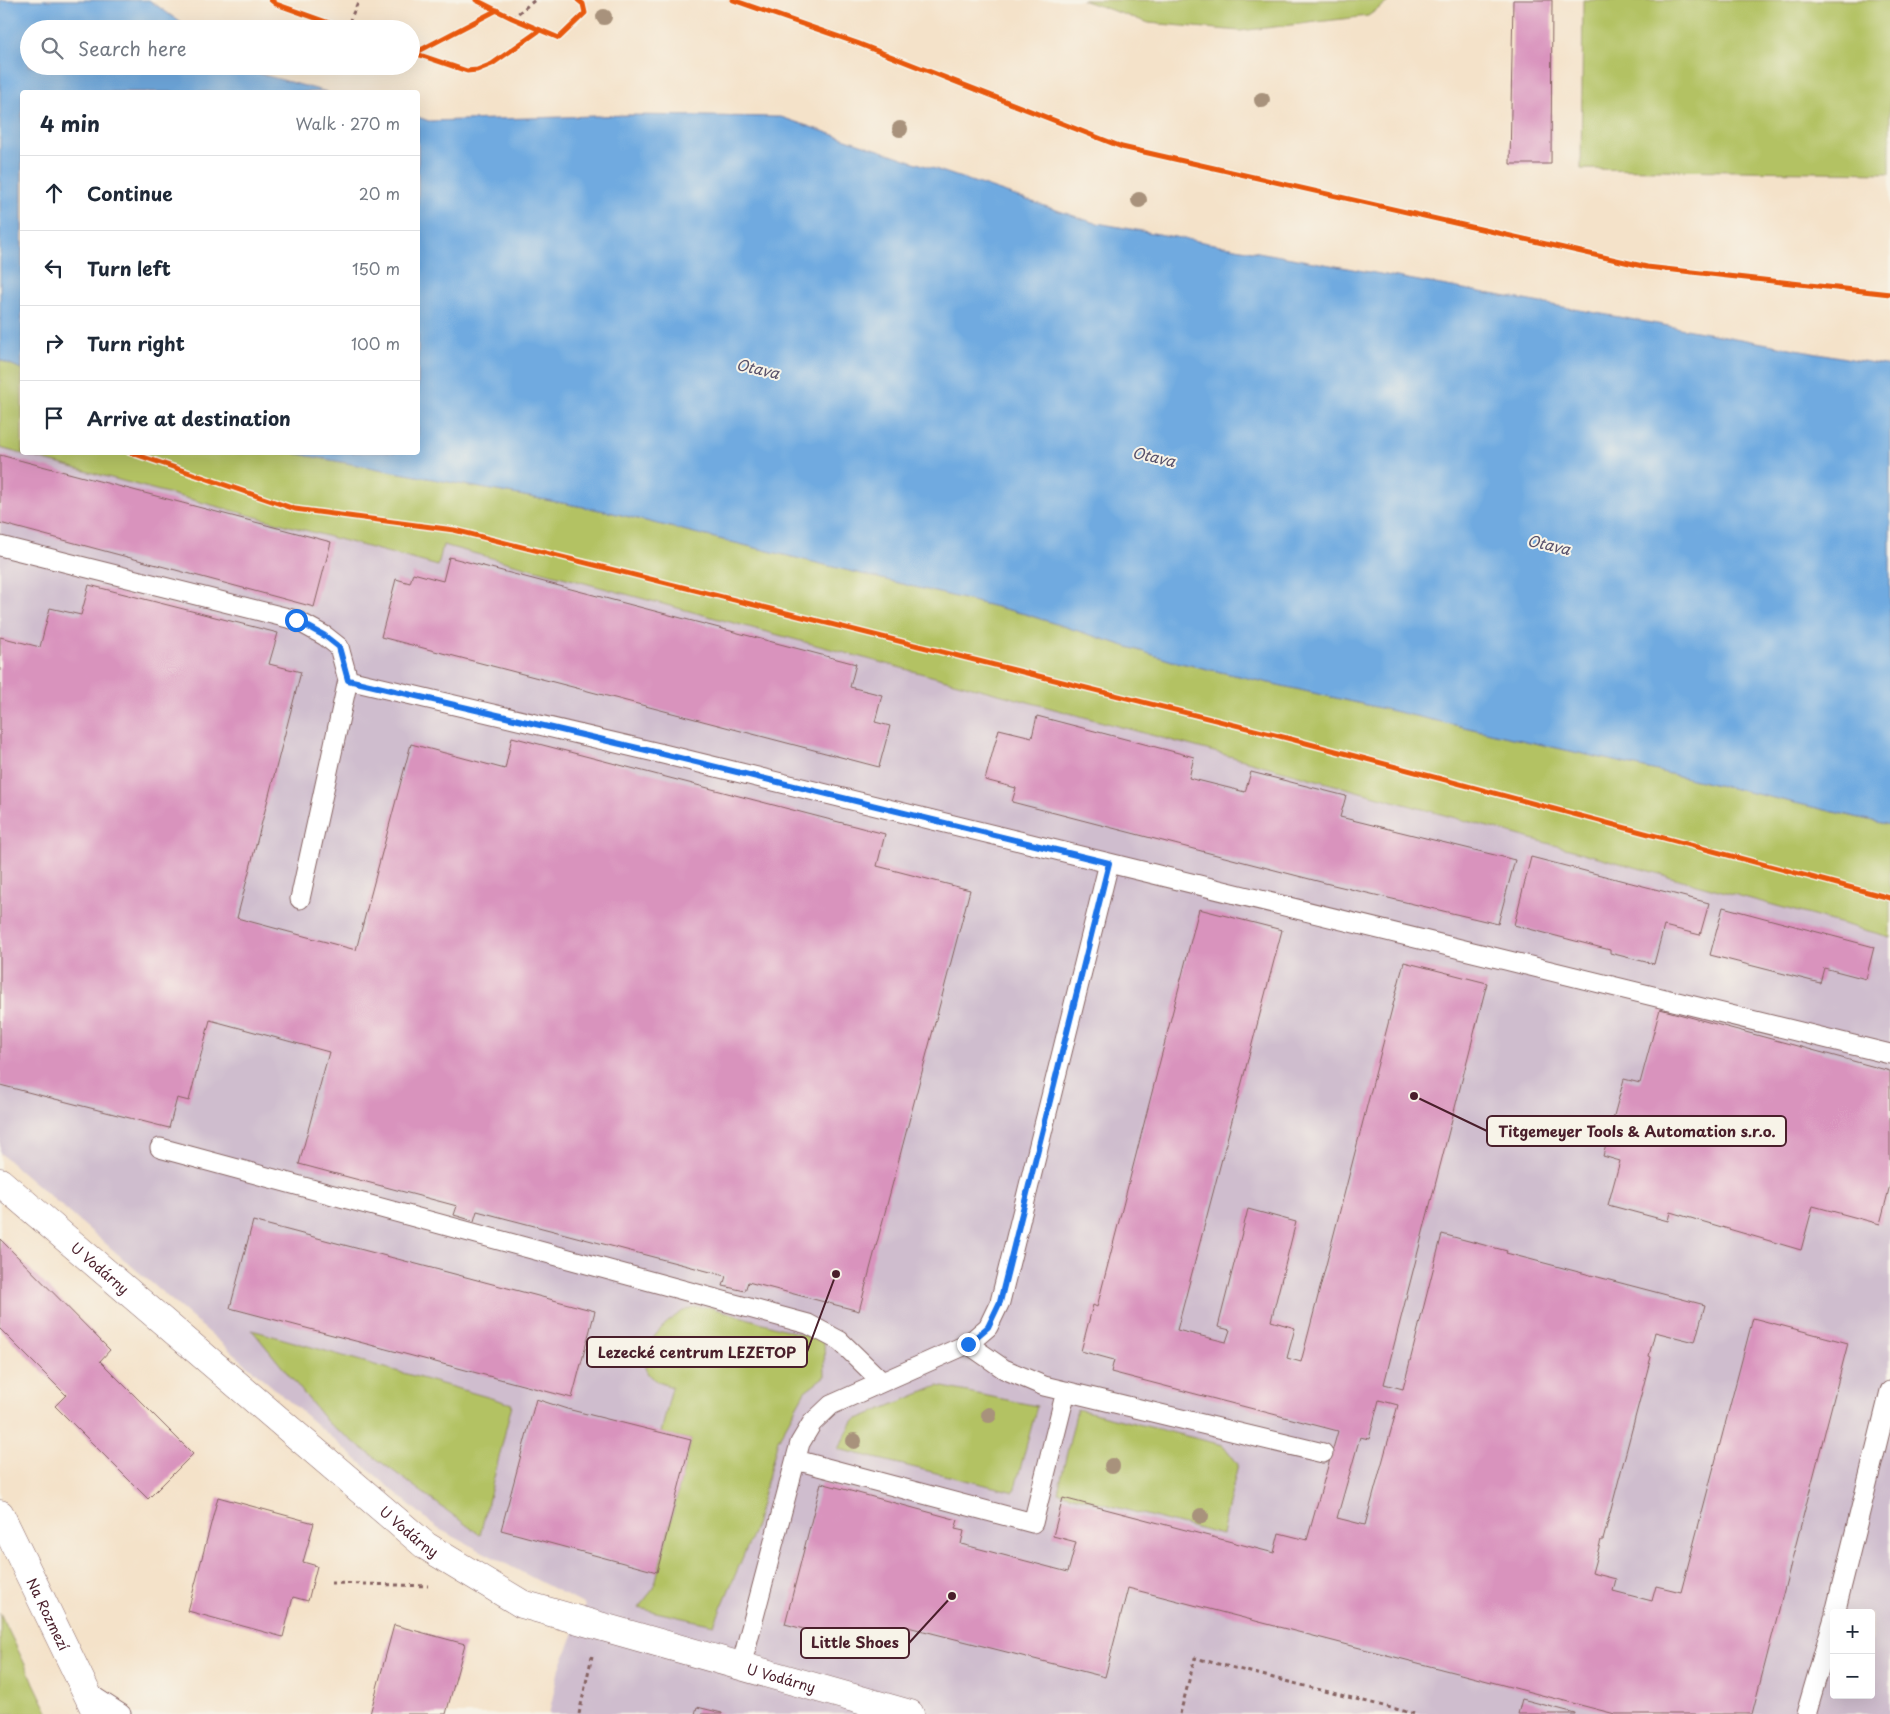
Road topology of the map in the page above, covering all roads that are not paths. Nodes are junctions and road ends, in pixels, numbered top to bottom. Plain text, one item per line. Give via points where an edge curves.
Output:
1 (0, 546) edge
2 (348, 680) junction
3 (1109, 863) junction
4 (300, 899) dead end
5 (1890, 1054) edge
6 (160, 1148) dead end
7 (0, 1182) edge
8 (968, 1344) junction
9 (882, 1382) junction
10 (1066, 1390) junction
11 (1890, 1391) edge
12 (1323, 1453) dead end
13 (796, 1460) junction
14 (0, 1514) edge
15 (1836, 1609) edge
16 (1830, 1632) edge
17 (741, 1666) junction
18 (91, 1703) edge
19 (878, 1710) edge
20 (121, 1714) edge
21 (910, 1714) edge
22 (1806, 1714) edge

1 - 2 lane via 296,620 339,647
2 - 3 lane
2 - 4 lane
3 - 5 lane
3 - 8 lane via 1000,1302 988,1327
6 - 9 lane via 808,1324 840,1341
7 - 17 street, U Vodárny via 426,1546 522,1604
8 - 9 lane
8 - 10 lane via 1004,1369 1044,1386
9 - 13 lane via 831,1405 812,1422 800,1443
10 - 12 lane
10 - 13 lane via 1032,1523
11 - 15 lane
13 - 17 lane
14 - 18 street, Na Rozmezí
16 - 22 lane
17 - 19 street, U Vodárny
18 - 20 lane
19 - 21 street, U Vodárny

